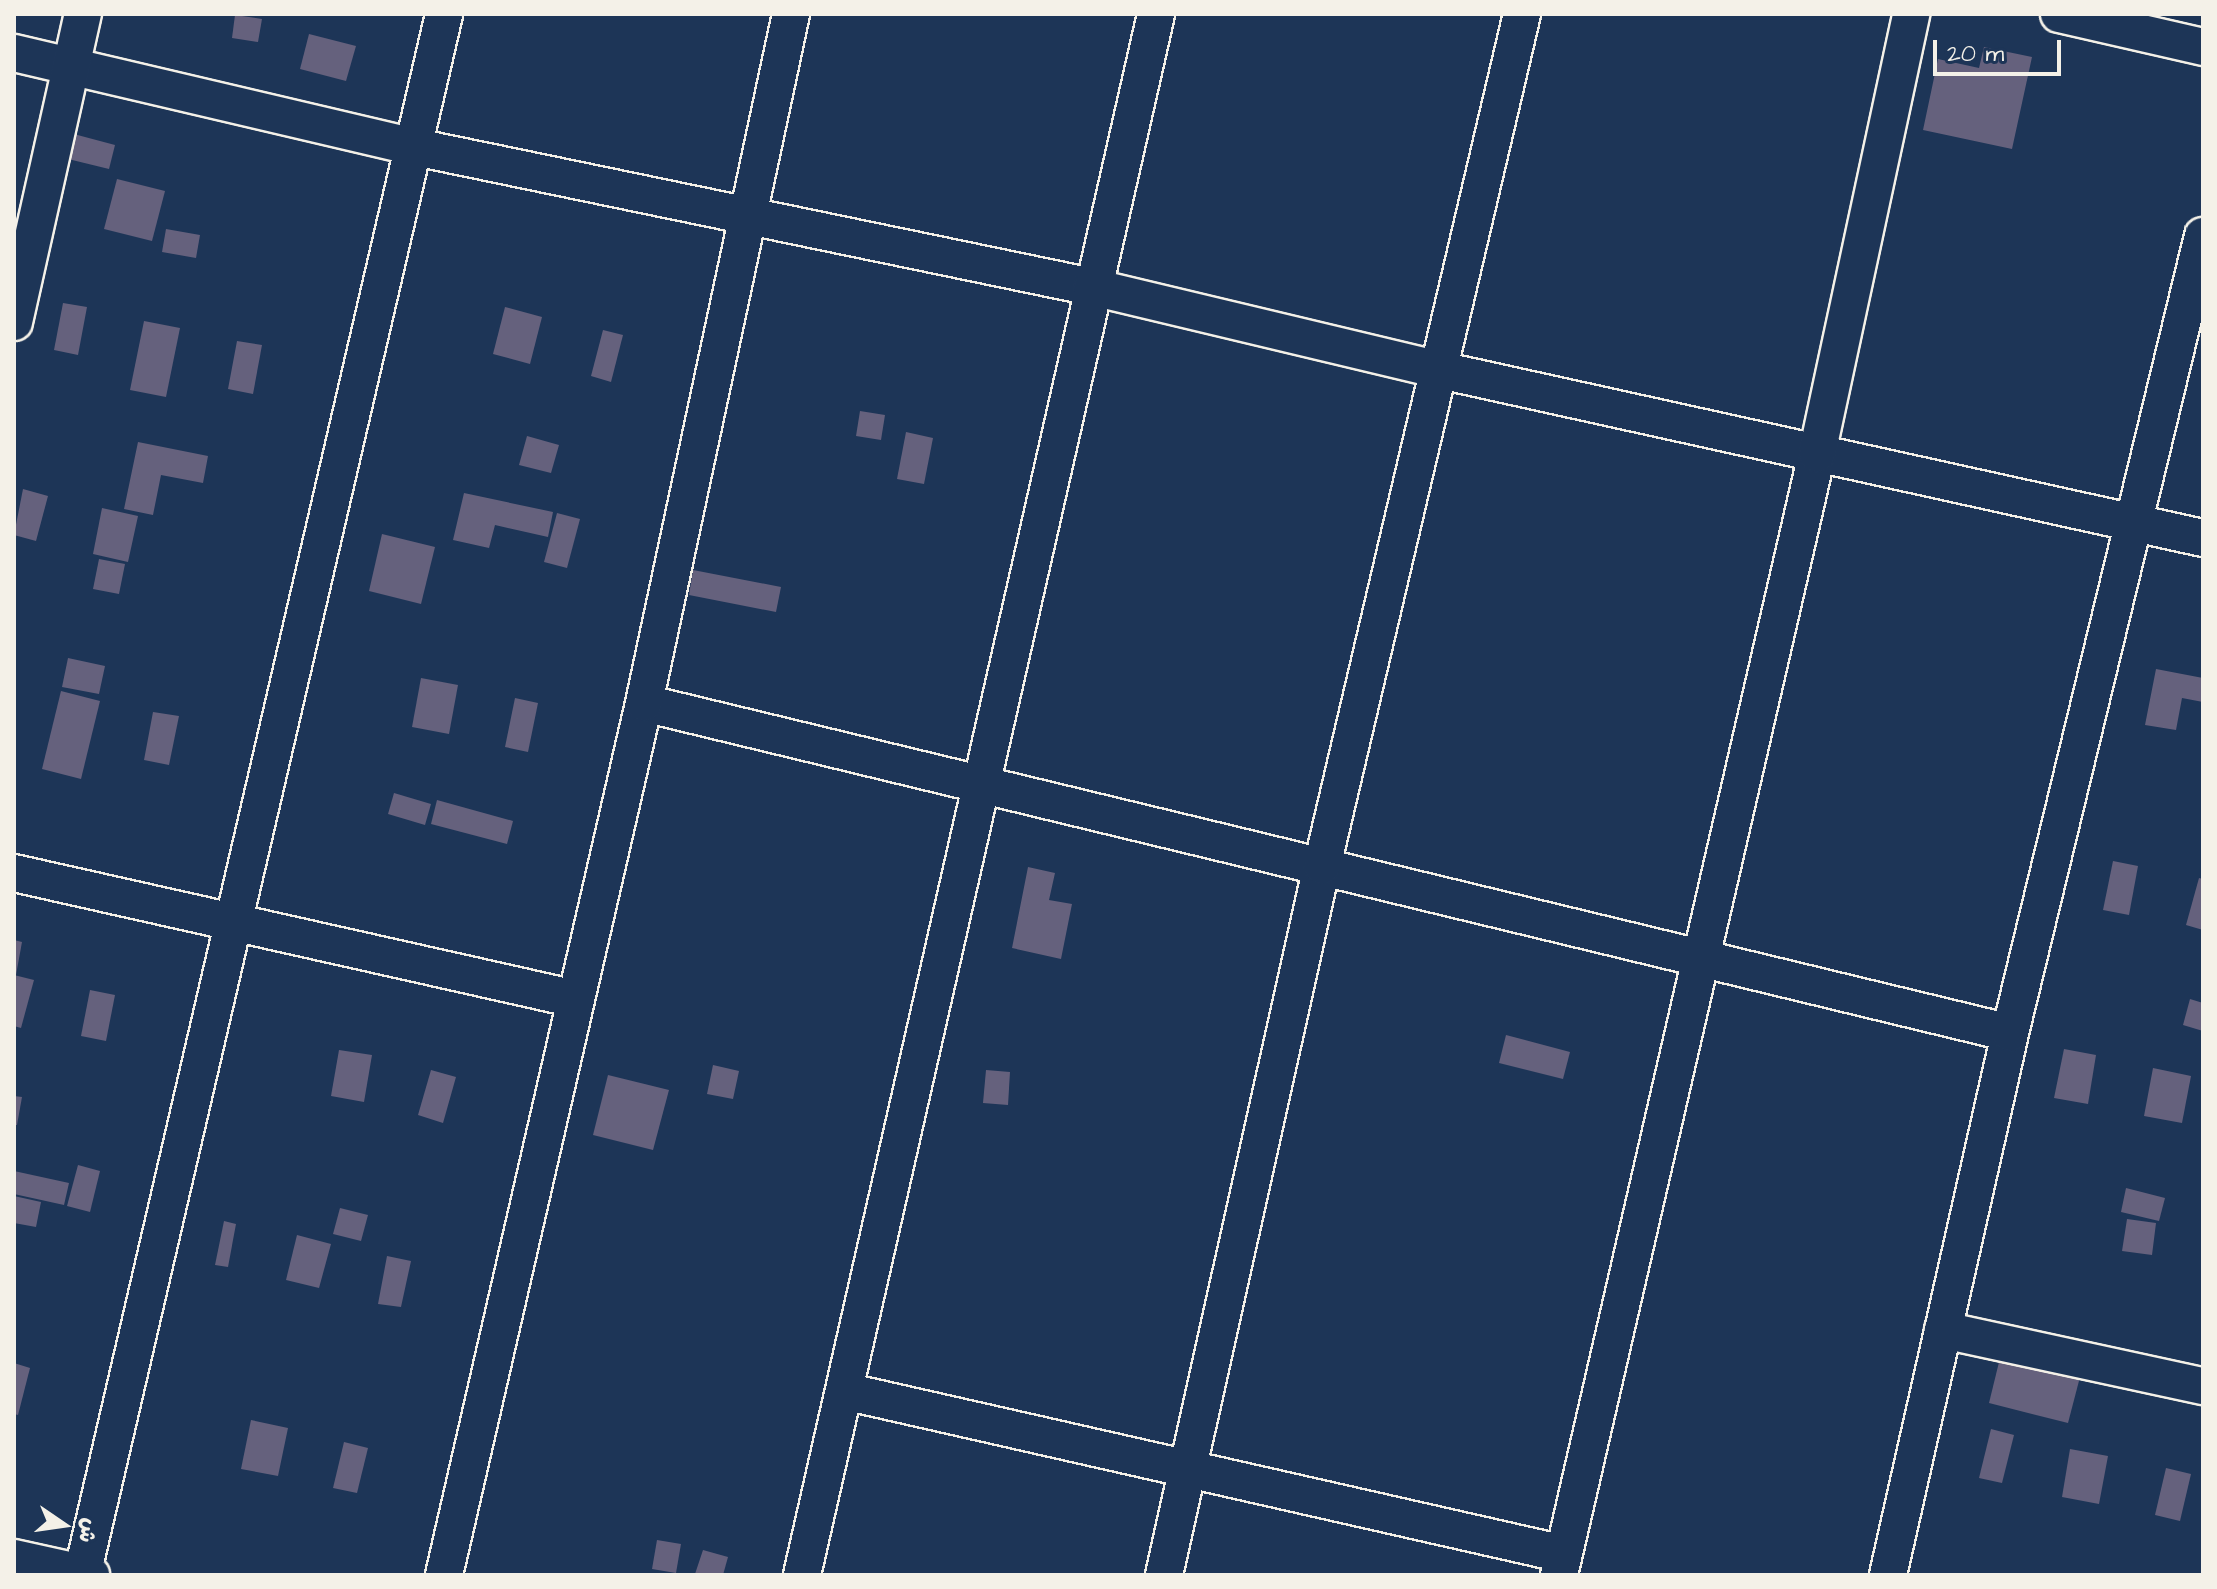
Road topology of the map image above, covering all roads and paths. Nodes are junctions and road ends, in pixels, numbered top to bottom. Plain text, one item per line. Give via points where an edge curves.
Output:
1 (83, 14) edge
2 (444, 14) edge
3 (791, 14) edge
4 (1156, 14) edge
5 (1522, 14) edge
6 (1911, 14) edge
7 (2059, 14) edge
8 (2203, 47) edge
9 (14, 53) edge
10 (71, 66) junction
11 (415, 147) junction
12 (747, 217) junction
13 (2203, 236) edge
14 (1092, 287) junction
15 (14, 322) edge
16 (1440, 370) junction
17 (1817, 454) junction
18 (2136, 523) junction
19 (2203, 538) edge
20 (644, 703) junction
21 (983, 784) junction
22 (1322, 866) junction
23 (14, 873) edge
24 (231, 922) junction
25 (1700, 958) junction
26 (576, 999) junction
27 (2010, 1033) junction
28 (1943, 1330) junction
29 (2203, 1386) edge
30 (844, 1391) junction
31 (1188, 1469) junction
32 (14, 1558) edge
33 (1561, 1564) edge
34 (85, 1574) edge
35 (444, 1575) edge
36 (802, 1575) edge
37 (1164, 1575) edge
38 (1888, 1575) edge

1 - 10 street
2 - 11 street
3 - 12 street
4 - 14 street
5 - 16 street
6 - 17 street
7 - 8 street
9 - 10 street
10 - 11 street
10 - 15 street
11 - 12 street
11 - 24 street
12 - 14 street
12 - 20 street
13 - 18 street
14 - 16 street
14 - 21 street
16 - 17 street
16 - 22 street
17 - 18 street
17 - 25 street
18 - 19 street
18 - 27 street
20 - 21 street
20 - 26 street
21 - 22 street
21 - 30 street
22 - 25 street
22 - 31 street
23 - 24 street
24 - 26 street
24 - 34 street
25 - 27 street
25 - 33 street
26 - 35 street
27 - 28 street
28 - 29 street
28 - 38 street
30 - 31 street
30 - 36 street
31 - 33 street
31 - 37 street
32 - 34 street

